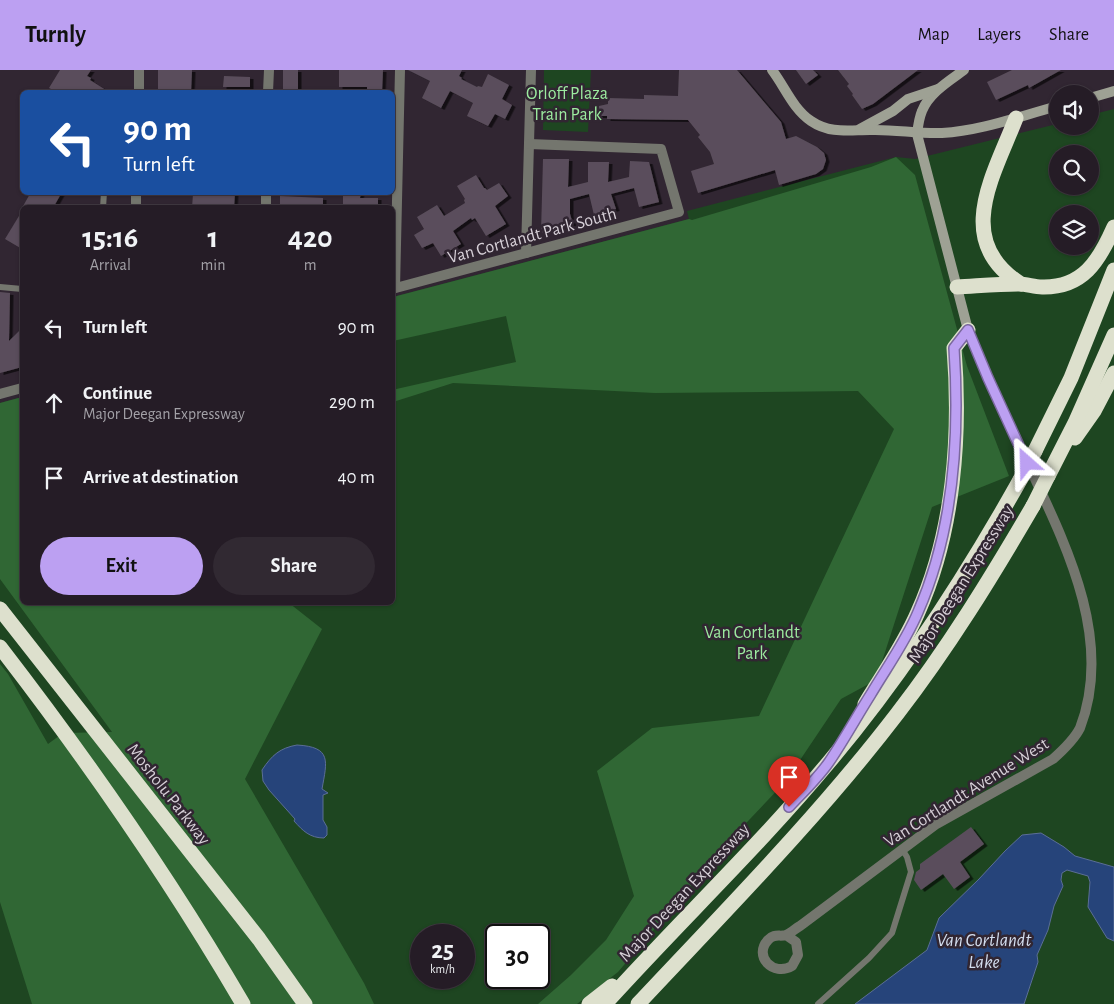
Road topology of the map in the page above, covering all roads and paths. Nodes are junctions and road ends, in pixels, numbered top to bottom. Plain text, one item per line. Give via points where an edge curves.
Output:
1 (139, 70) edge
2 (269, 70) edge
3 (400, 70) edge
4 (531, 70) edge
5 (772, 70) edge
6 (964, 70) edge
7 (939, 89) junction
8 (138, 90) edge
9 (268, 90) edge
10 (1114, 91) edge
11 (1099, 95) edge
12 (1049, 109) edge
13 (1016, 118) junction
14 (857, 130) junction
15 (917, 134) junction
16 (529, 144) junction
17 (1114, 227) edge
18 (395, 252) edge
19 (526, 253) junction
20 (1114, 270) edge
21 (1021, 284) junction
22 (0, 287) edge
23 (957, 287) junction
24 (20, 289) edge
25 (395, 289) edge
26 (968, 330) junction
27 (1114, 335) edge
28 (1114, 373) edge
29 (20, 389) edge
30 (0, 394) edge
31 (1058, 458) junction
32 (0, 609) edge
33 (0, 647) edge
34 (828, 763) junction
35 (902, 849) junction
36 (786, 935) dead end
37 (641, 964) junction
38 (659, 981) junction
39 (243, 1004) edge
40 (305, 1004) edge
41 (589, 1004) edge
42 (605, 1004) edge
43 (638, 1004) edge
44 (644, 1004) edge
45 (818, 1004) edge

1 - 8 street
2 - 9 street
3 - 18 street
4 - 16 street
5 - 14 main road via 793,102 812,122 836,131
6 - 7 main road
7 - 14 main road via 908,99
7 - 15 main road via 924,105
10 - 11 main road
12 - 13 main road
13 - 15 main road via 945,133
13 - 21 highway via 984,201 982,227 992,257 1004,272
14 - 15 main road
15 - 23 main road
16 - 19 street
16 - 19 street, Van Cortlandt Park South via 661,149 679,212
17 - 21 highway via 1099,257 1078,278 1052,287
19 - 25 street, Van Cortlandt Park South
20 - 34 highway, Major Deegan Expressway, bridge via 1071,378 988,537 902,669
21 - 23 highway
22 - 24 lane
23 - 26 main road
26 - 34 highway via 954,348 956,408 950,490 932,578 910,630
26 - 35 street, Van Cortlandt Avenue West via 1085,594 1096,648 1096,665 1080,730 1064,750 1044,765 935,825
27 - 31 highway, Major Deegan Expressway
28 - 31 highway via 1083,428
29 - 30 street
31 - 38 highway, Major Deegan Expressway, bridge via 1033,506 966,616 897,713 821,806
32 - 40 highway, Mosholu Parkway via 270,954
33 - 39 highway via 131,826
34 - 37 highway, Major Deegan Expressway
35 - 36 street, Van Cortlandt Avenue West
35 - 45 lane via 911,872 892,933
37 - 41 highway
37 - 42 highway, Major Deegan Expressway
38 - 43 highway, Major Deegan Expressway
38 - 44 highway

